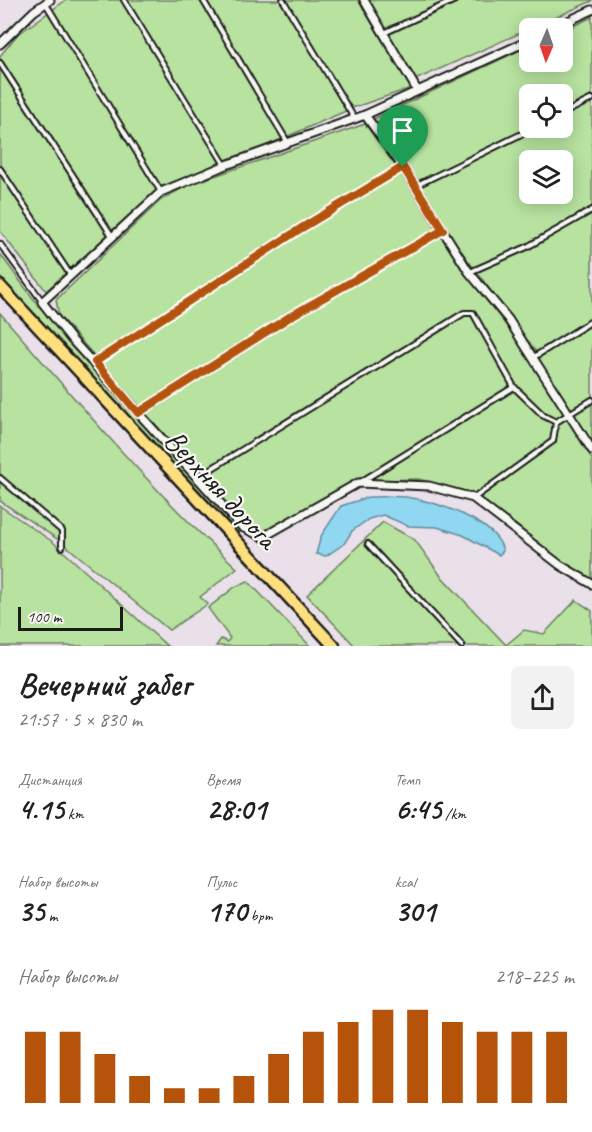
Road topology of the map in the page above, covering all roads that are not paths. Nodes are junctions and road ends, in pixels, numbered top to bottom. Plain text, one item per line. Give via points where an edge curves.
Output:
1 (124, 0) edge
2 (203, 0) edge
3 (283, 0) edge
4 (364, 0) edge
5 (455, 0) edge
6 (48, 2) edge
7 (592, 10) edge
8 (573, 19) edge
9 (384, 34) junction
10 (0, 44) edge
11 (519, 45) edge
12 (0, 63) edge
13 (417, 90) junction
14 (592, 99) edge
15 (573, 108) edge
16 (365, 115) junction
17 (354, 118) junction
18 (519, 135) edge
19 (288, 142) junction
20 (225, 165) junction
21 (403, 167) junction
22 (0, 169) edge
23 (414, 186) junction
24 (161, 192) junction
25 (592, 210) edge
26 (443, 230) junction
27 (112, 237) junction
28 (0, 244) edge
29 (469, 272) junction
30 (71, 276) junction
31 (0, 286) edge
32 (42, 302) junction
33 (592, 321) edge
34 (533, 358) junction
35 (95, 362) junction
36 (514, 387) junction
37 (592, 400) edge
38 (138, 413) junction
39 (570, 414) junction
40 (556, 422) junction
41 (592, 450) edge
42 (198, 477) junction
43 (0, 478) edge
44 (358, 483) junction
45 (473, 498) junction
46 (368, 544) dead end
47 (62, 546) dead end
48 (592, 584) edge
49 (334, 646) edge
50 (462, 646) edge

1 - 20 lane
2 - 19 lane
3 - 17 lane
4 - 9 street
5 - 9 lane
6 - 10 street
6 - 24 lane
7 - 8 street
9 - 13 street
11 - 13 street
12 - 27 lane
13 - 16 street
14 - 15 lane
16 - 17 street
16 - 21 street
17 - 19 street
18 - 23 lane
19 - 20 street
20 - 24 street
21 - 23 street
21 - 35 lane
22 - 30 lane
23 - 26 street
24 - 27 street
25 - 29 lane via 527,247
26 - 29 street
26 - 38 lane via 291,316
27 - 30 street
28 - 32 lane
29 - 34 street via 508,319
30 - 32 street
31 - 49 main road, Верхняя дорога
32 - 35 street
33 - 34 lane
34 - 39 street
35 - 38 street
36 - 40 lane via 543,416
36 - 42 lane via 473,313 464,313
36 - 44 lane
37 - 39 lane
38 - 42 street
39 - 40 lane
39 - 41 street
40 - 45 lane via 553,441
42 - 44 street via 242,527 263,537
43 - 47 lane via 62,531
44 - 45 street via 429,486
45 - 48 street via 560,565
46 - 50 lane

